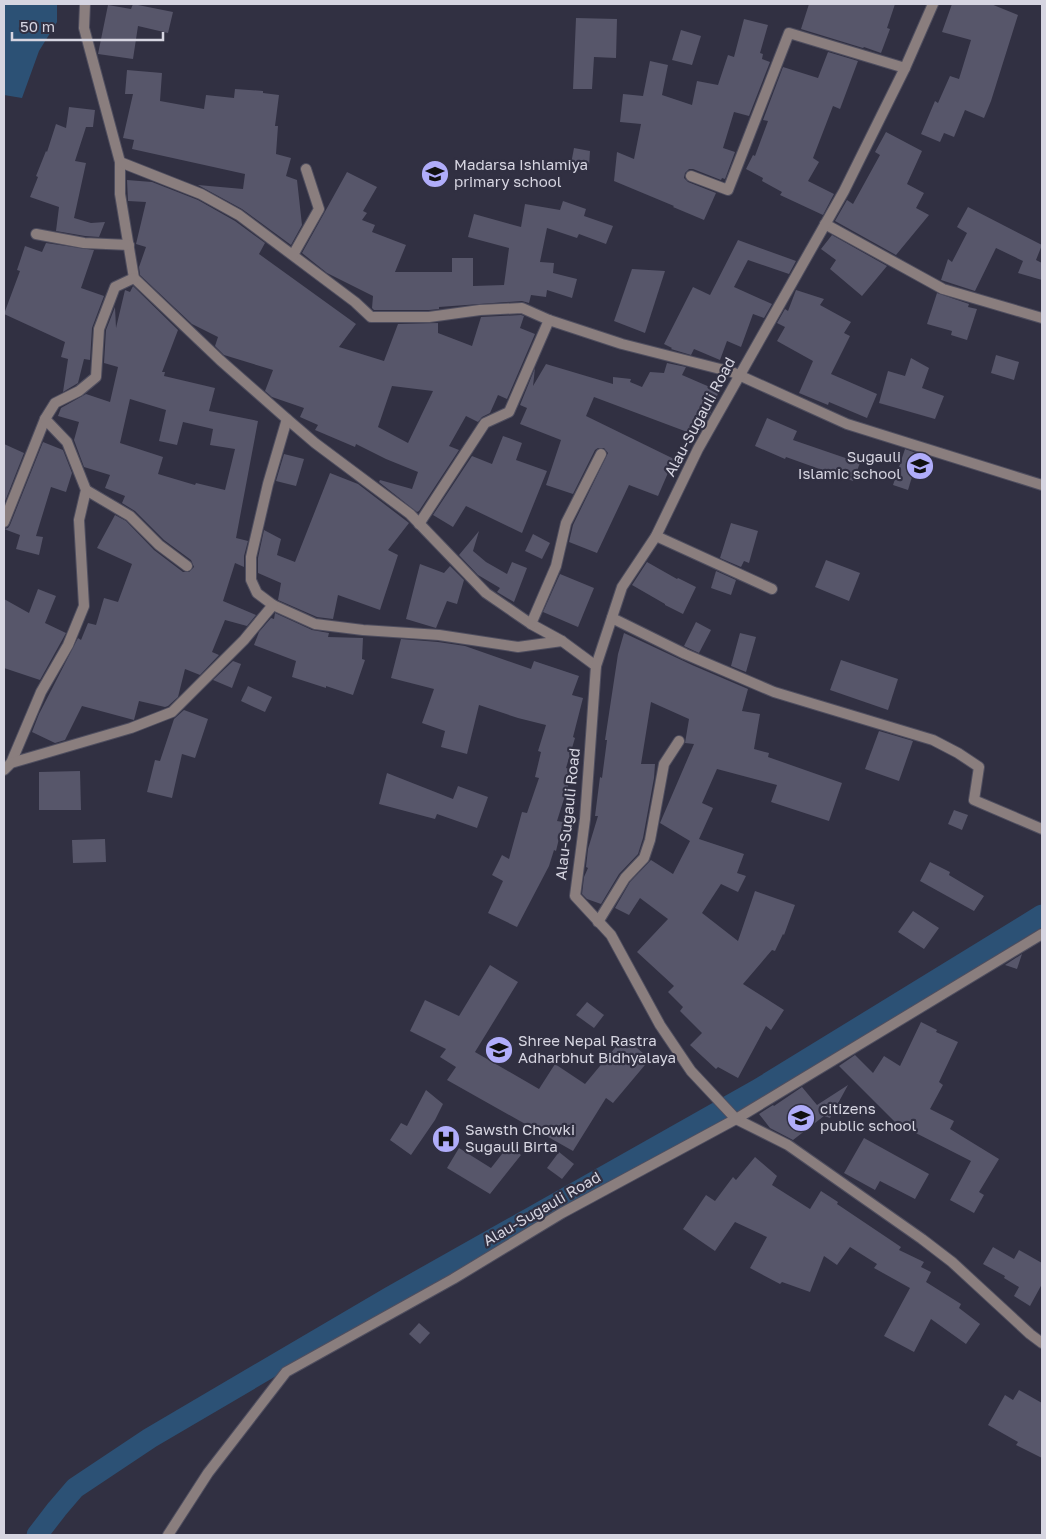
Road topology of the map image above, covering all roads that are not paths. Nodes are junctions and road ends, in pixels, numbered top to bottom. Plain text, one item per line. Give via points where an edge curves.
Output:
1 (85, 4) edge
2 (933, 4) edge
3 (905, 68) junction
4 (120, 162) junction
5 (306, 169) dead end
6 (691, 176) dead end
7 (825, 224) junction
8 (36, 234) dead end
9 (129, 245) junction
10 (292, 256) junction
11 (134, 278) junction
12 (1042, 318) edge
13 (549, 320) junction
14 (740, 375) junction
15 (44, 419) junction
16 (287, 419) junction
17 (601, 454) dead end
18 (1042, 485) edge
19 (86, 490) junction
20 (4, 522) edge
21 (419, 524) junction
22 (656, 536) junction
23 (187, 566) dead end
24 (772, 589) dead end
25 (273, 605) junction
26 (612, 618) junction
27 (531, 624) junction
28 (562, 641) junction
29 (596, 666) junction
30 (679, 741) dead end
31 (7, 766) edge
32 (1042, 830) edge
33 (598, 922) junction
34 (1042, 934) edge
35 (732, 1116) junction
36 (1042, 1343) edge
37 (168, 1535) edge

1 - 4 street via 84,28
2 - 3 street, Alau-Sugauli Road
3 - 6 street via 789,33 728,190
3 - 7 street, Alau-Sugauli Road
4 - 9 street via 120,194
4 - 10 street via 201,194 239,215
5 - 10 street via 319,210
7 - 12 street via 944,289
7 - 14 street, Alau-Sugauli Road
8 - 9 street via 84,243
9 - 11 street
10 - 13 street via 371,317 429,317 522,308
11 - 15 street via 115,287 100,328 96,378 55,403
11 - 16 street
13 - 14 street via 622,344
13 - 21 street via 509,412 485,423
14 - 18 street via 847,424
14 - 22 street, Alau-Sugauli Road via 698,449
15 - 19 street via 67,442
15 - 20 street
16 - 21 street
16 - 25 street via 251,556 251,580 257,593
17 - 27 street via 566,523 556,566
19 - 23 street via 130,516 159,545
19 - 31 street via 79,520 84,606
21 - 27 street via 486,593
22 - 24 street
22 - 26 street, Alau-Sugauli Road via 622,587
25 - 28 street via 315,624 363,630 439,635 518,647
25 - 31 street via 244,640 172,712
26 - 29 street, Alau-Sugauli Road
26 - 32 street via 774,692 933,740 979,768 974,800
27 - 28 street
28 - 29 street
29 - 33 street, Alau-Sugauli Road via 585,819 575,896
30 - 33 street via 664,764 644,858 625,878
33 - 35 street, Alau-Sugauli Road via 611,935 660,1025 691,1071
34 - 35 street
35 - 36 street via 788,1145 922,1239
35 - 37 street, Alau-Sugauli Road via 452,1280 286,1372 208,1473

